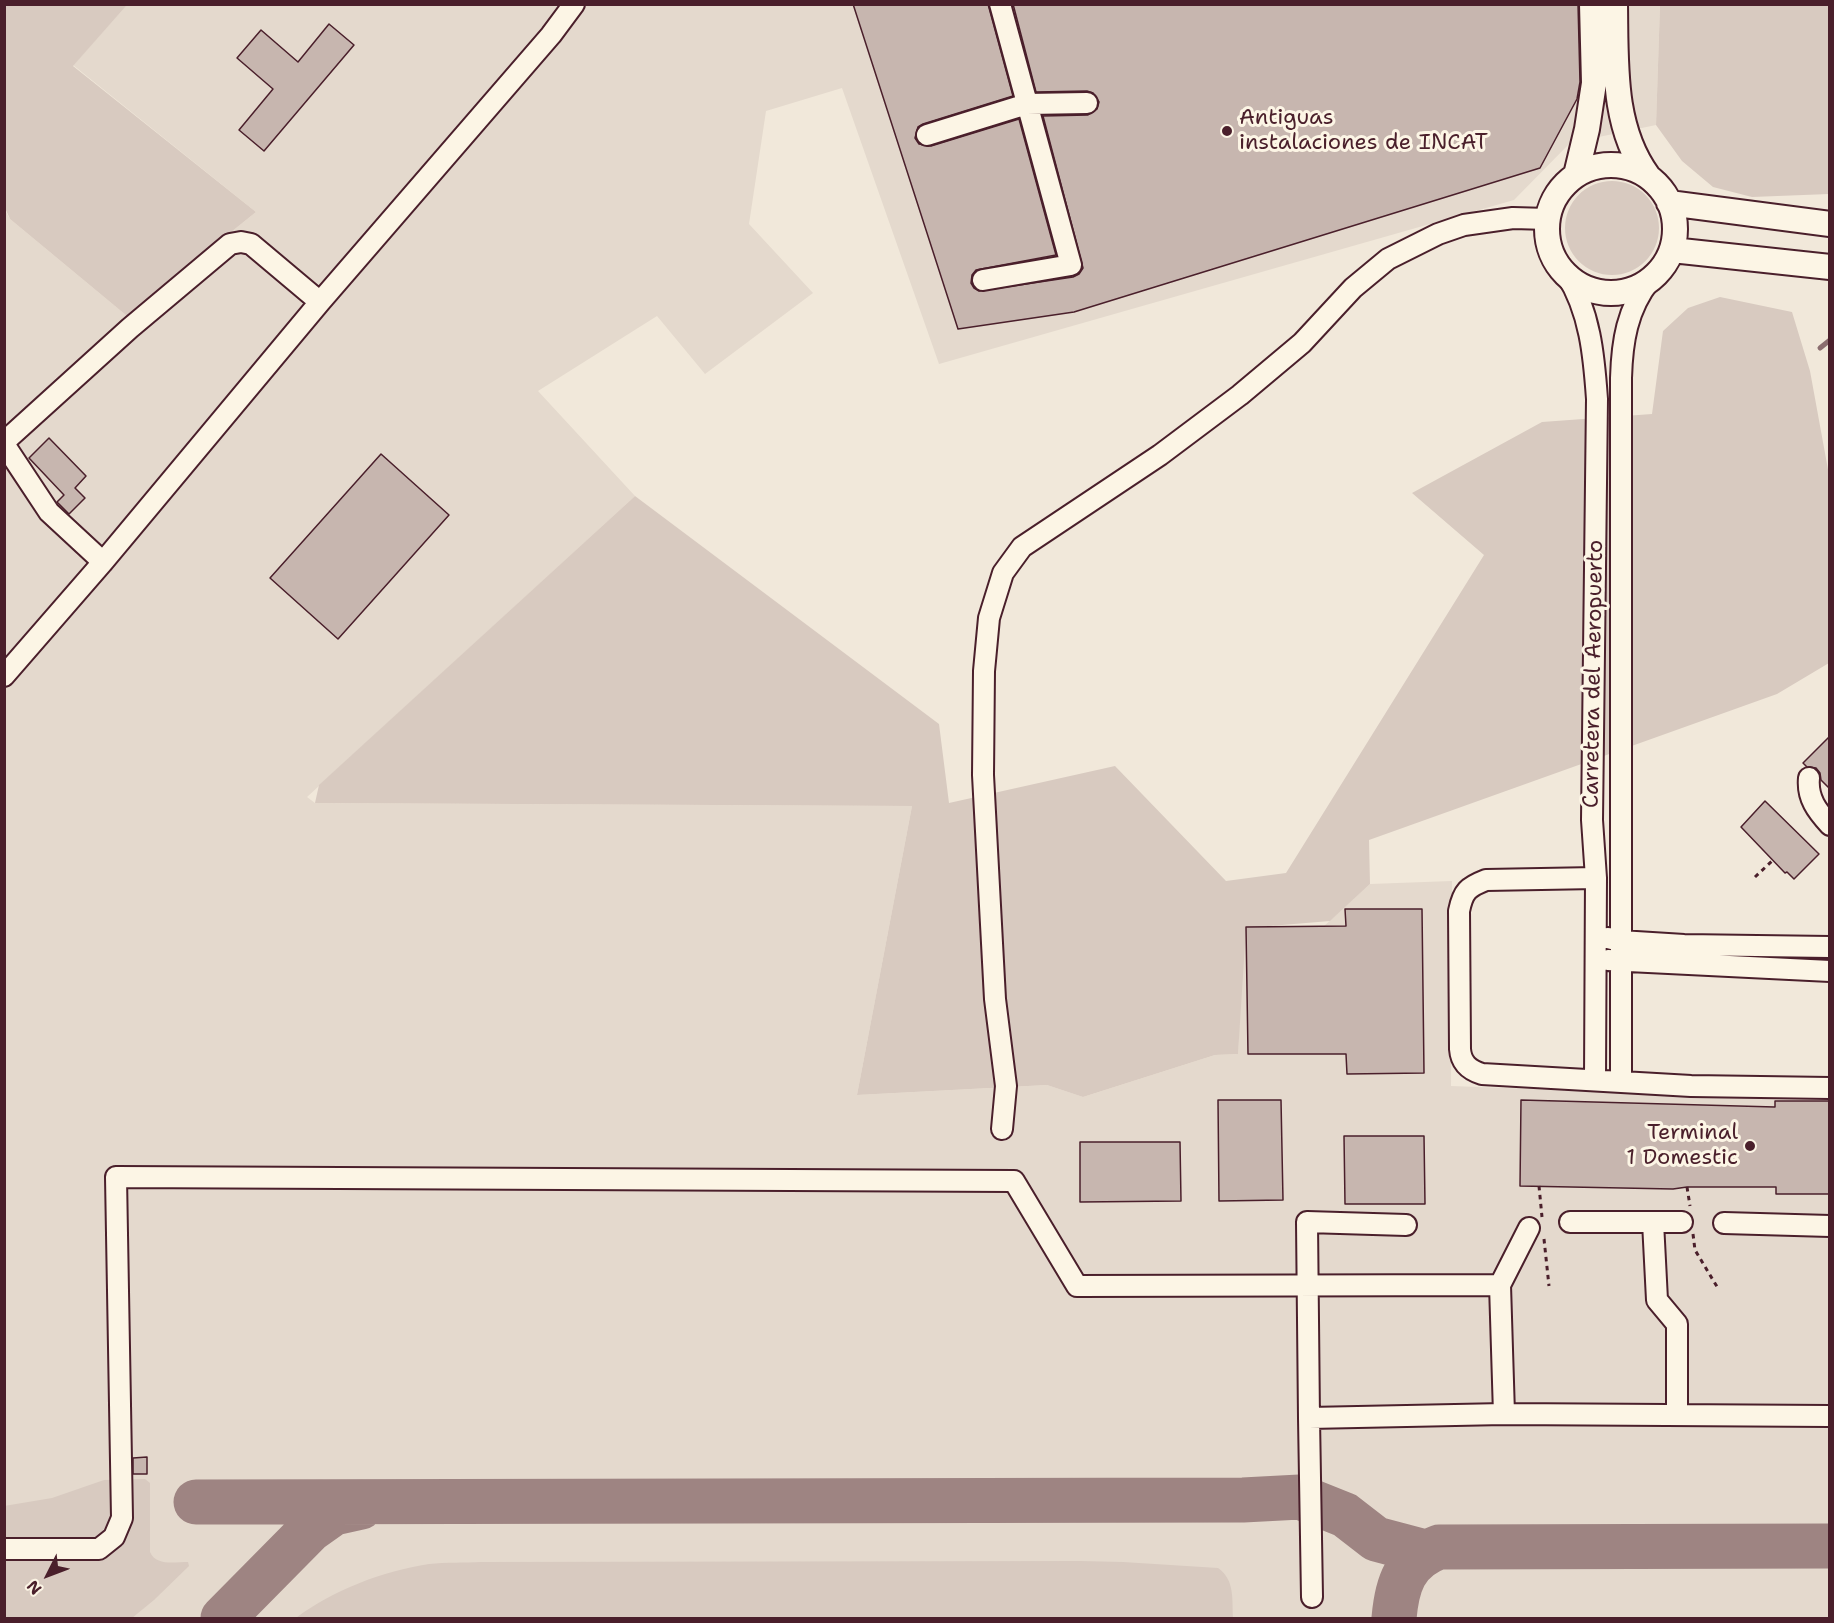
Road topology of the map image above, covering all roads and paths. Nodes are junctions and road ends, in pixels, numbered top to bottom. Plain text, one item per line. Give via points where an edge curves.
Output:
1 (574, 4) edge
2 (1000, 4) edge
3 (1592, 4) edge
4 (1615, 4) edge
5 (1088, 103) dead end
6 (1027, 104) junction
7 (927, 135) dead end
8 (1576, 175) junction
9 (1648, 176) junction
10 (1669, 204) junction
11 (1548, 219) junction
12 (1830, 224) edge
13 (1672, 250) junction
14 (1830, 267) edge
15 (1566, 274) junction
16 (983, 279) dead end
17 (1650, 280) junction
18 (320, 302) junction
19 (4, 443) edge
20 (103, 562) junction
21 (4, 676) edge
22 (1809, 778) dead end
23 (1830, 825) edge
24 (1772, 861) dead end
25 (1596, 878) junction
26 (1755, 878) dead end
27 (1596, 936) junction
28 (1830, 947) edge
29 (1620, 951) junction
30 (1596, 960) junction
31 (1830, 971) edge
32 (1595, 1079) junction
33 (1621, 1081) junction
34 (1830, 1088) edge
35 (1002, 1130) dead end
36 (1687, 1187) dead end
37 (1688, 1220) junction
38 (1570, 1222) dead end
39 (1653, 1222) junction
40 (1724, 1223) dead end
41 (1406, 1225) dead end
42 (1830, 1226) edge
43 (1529, 1228) dead end
44 (1306, 1285) junction
45 (1500, 1285) junction
46 (1719, 1290) dead end
47 (1504, 1414) junction
48 (1677, 1415) junction
49 (1830, 1416) edge
50 (1309, 1418) junction
51 (4, 1549) edge
52 (1312, 1597) dead end

1 - 18 street
2 - 6 street
3 - 8 main road via 1594,83
4 - 9 main road via 1622,120 1637,162
5 - 6 street
6 - 7 street
6 - 16 street via 1071,266
8 - 9 main road via 1593,167 1612,165
8 - 11 main road via 1558,194
9 - 10 main road
10 - 12 main road
10 - 13 main road via 1675,221
11 - 15 main road via 1548,239 1554,258
11 - 35 street via 1513,218 1464,225 1388,259 1353,288 1302,343 1240,395 1160,455 1022,547 1003,573 989,618 983,775 995,999 1006,1086
13 - 14 main road
13 - 17 main road
15 - 17 main road via 1581,285 1616,293
15 - 25 street, Carretera del Aeropuerto via 1587,321 1597,399 1592,820
17 - 29 street, Carretera del Aeropuerto via 1632,309 1622,357
18 - 19 street via 250,244 230,244 130,328
18 - 20 street
19 - 20 street via 49,512
20 - 21 street
22 - 23 street via 1812,802
24 - 26 path
25 - 27 street, Carretera del Aeropuerto
25 - 32 street via 1486,880 1466,891 1459,910 1463,1063 1482,1074
27 - 29 street
27 - 30 street, Carretera del Aeropuerto
28 - 29 street via 1684,945
29 - 30 street
29 - 31 street
29 - 33 street, Carretera del Aeropuerto
30 - 32 street, Carretera del Aeropuerto
32 - 33 street
33 - 34 street
36 - 37 path
37 - 39 street
37 - 46 path via 1695,1250
38 - 39 street
39 - 48 street via 1657,1300 1677,1324
40 - 42 street
41 - 44 street via 1307,1222
43 - 45 street
44 - 45 street
44 - 50 street
44 - 51 street via 1077,1286 1014,1181 116,1177 122,1518 114,1537 99,1550
45 - 47 street
47 - 48 street
47 - 50 street
48 - 49 street
50 - 52 street

